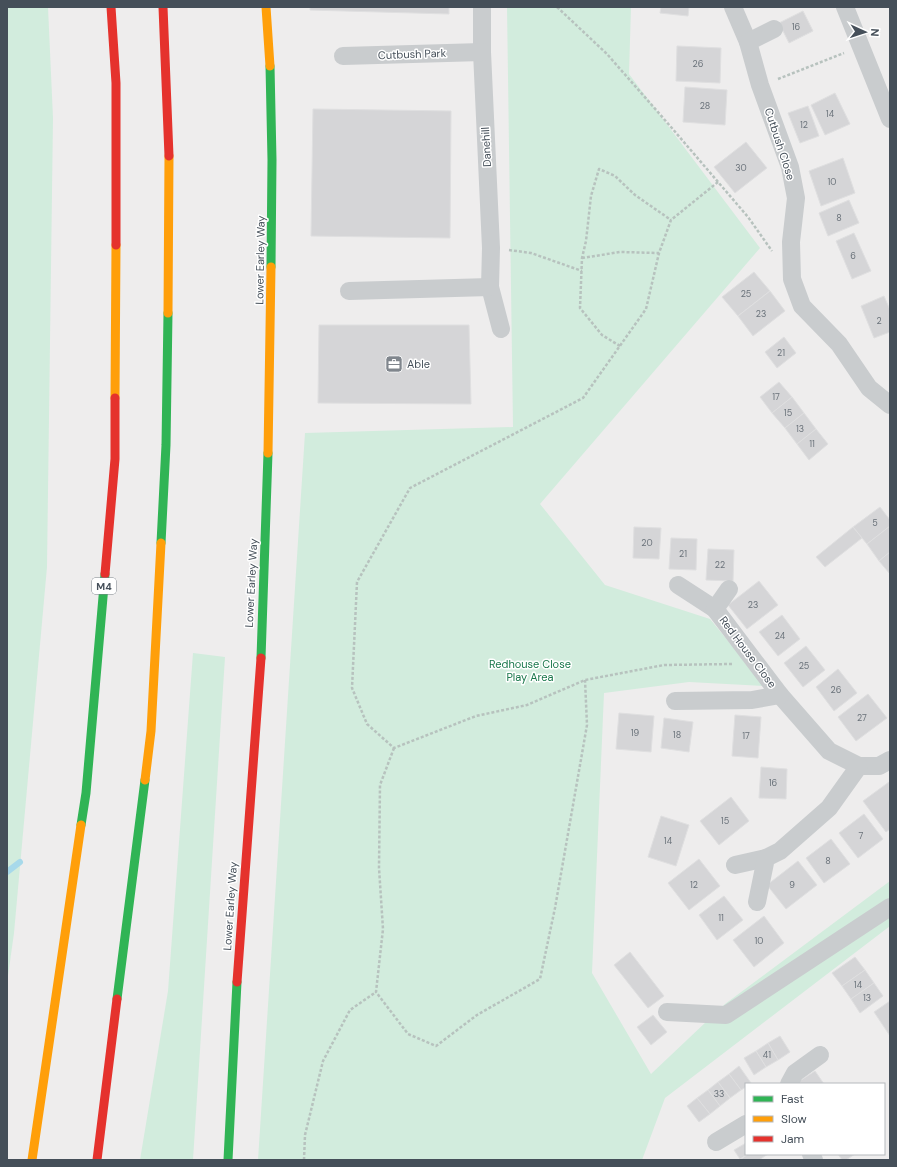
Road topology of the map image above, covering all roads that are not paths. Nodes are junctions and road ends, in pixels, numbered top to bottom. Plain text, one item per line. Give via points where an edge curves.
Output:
1 (111, 7) edge
2 (162, 7) edge
3 (266, 7) edge
4 (482, 7) edge
5 (733, 7) edge
6 (845, 7) edge
7 (774, 29) dead end
8 (748, 42) junction
9 (482, 52) junction
10 (343, 56) dead end
11 (890, 119) edge
12 (490, 288) junction
13 (349, 291) dead end
14 (501, 329) dead end
15 (890, 405) edge
16 (678, 585) dead end
17 (729, 589) dead end
18 (715, 609) junction
19 (780, 695) junction
20 (675, 701) dead end
21 (890, 760) edge
22 (859, 766) junction
23 (766, 858) junction
24 (735, 864) dead end
25 (757, 902) dead end
26 (890, 906) edge
27 (666, 1012) dead end
28 (820, 1055) dead end
29 (790, 1083) edge
30 (745, 1125) edge
31 (716, 1142) dead end
32 (32, 1160) edge
33 (97, 1160) edge
34 (228, 1160) edge

1 - 32 main road, M4 via 116,83 115,459 86,793
2 - 33 main road via 170,186 166,422 150,731
3 - 34 main road, Lower Earley Way via 270,56 272,207 268,489 259,683 235,993
4 - 9 street, Danehill
5 - 8 street, Cutbush Close
6 - 11 street
7 - 8 street
8 - 15 street, Cutbush Close via 760,85 790,166 796,198 791,242 792,279 802,306 839,344 869,388
9 - 10 street, Cutbush Park
9 - 12 street, Danehill via 491,248
12 - 13 street
12 - 14 street, Danehill
16 - 18 street, Red House Close
17 - 18 street, Red House Close
18 - 19 street, Red House Close
19 - 20 street, Red House Close via 752,700
19 - 22 street, Red House Close via 828,751
21 - 22 street, Red House Close via 879,766
22 - 23 street via 829,808 780,851
23 - 24 street
23 - 25 street
26 - 27 street via 726,1015
28 - 29 street via 795,1073
30 - 31 street

